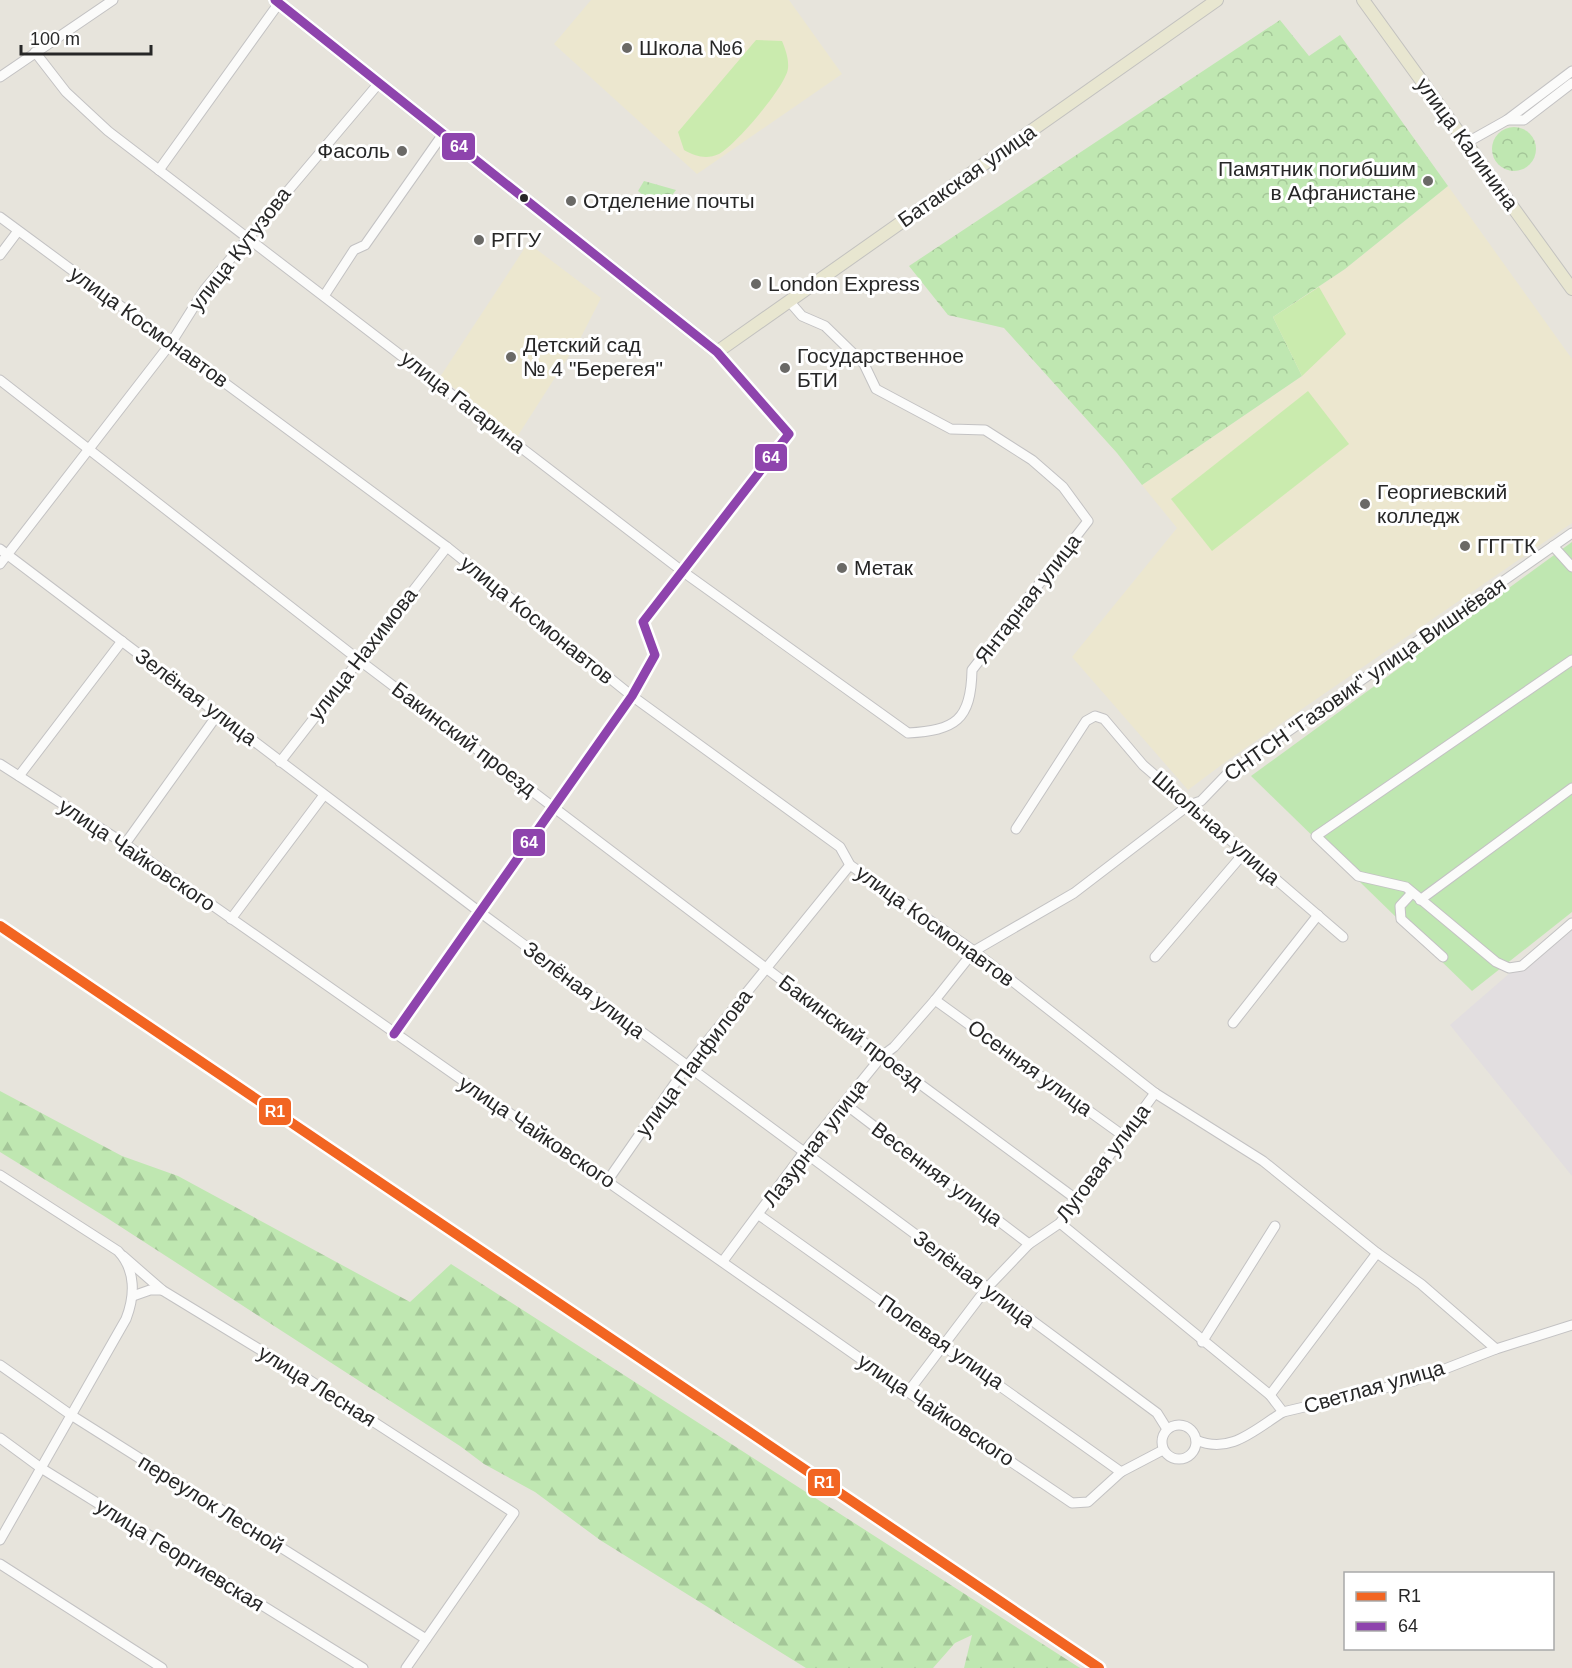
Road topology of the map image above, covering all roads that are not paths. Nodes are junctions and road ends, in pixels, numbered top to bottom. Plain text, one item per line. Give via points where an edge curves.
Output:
1 (113, 0) edge
2 (1217, 0) edge
3 (277, 2) edge
4 (1367, 2) edge
5 (35, 52) junction
6 (1572, 71) edge
7 (0, 77) edge
8 (379, 83) junction
9 (1572, 83) edge
10 (1507, 120) junction
11 (443, 134) junction
12 (1466, 143) junction
13 (159, 170) junction
14 (0, 217) edge
15 (18, 231) junction
16 (246, 237) junction
17 (0, 255) edge
18 (1572, 289) edge
19 (324, 296) junction
20 (789, 301) junction
21 (171, 343) junction
22 (717, 352) junction
23 (0, 381) edge
24 (88, 448) junction
25 (1572, 533) edge
26 (1553, 546) junction
27 (447, 547) junction
28 (4, 552) edge
29 (0, 564) edge
30 (1572, 567) edge
31 (682, 571) junction
32 (122, 641) junction
33 (359, 660) junction
34 (1572, 660) edge
35 (632, 696) junction
36 (218, 714) junction
37 (908, 734) joint
38 (279, 762) junction
39 (0, 764) edge
40 (19, 776) junction
41 (1572, 788) edge
42 (324, 795) junction
43 (1189, 805) junction
44 (553, 806) junction
45 (1016, 829) dead end
46 (125, 844) junction
47 (1244, 853) junction
48 (850, 865) junction
49 (1412, 893) junction
50 (1420, 900) junction
51 (481, 913) junction
52 (1318, 915) junction
53 (231, 920) junction
54 (1572, 923) edge
55 (1343, 937) dead end
56 (974, 951) junction
57 (1155, 957) dead end
58 (1443, 957) dead end
59 (767, 968) junction
60 (935, 1000) junction
61 (1233, 1023) dead end
62 (394, 1034) junction
63 (882, 1056) junction
64 (687, 1066) junction
65 (1155, 1093) junction
66 (845, 1104) junction
67 (1125, 1137) junction
68 (804, 1152) junction
69 (0, 1175) edge
70 (608, 1180) junction
71 (1076, 1199) junction
72 (759, 1215) junction
73 (1060, 1223) junction
74 (1275, 1226) dead end
75 (1029, 1244) junction
76 (1377, 1253) junction
77 (123, 1256) junction
78 (723, 1262) junction
79 (986, 1289) junction
80 (162, 1290) junction
81 (133, 1296) junction
82 (1572, 1325) edge
83 (1202, 1342) junction
84 (944, 1344) junction
85 (1496, 1349) junction
86 (0, 1365) edge
87 (908, 1392) junction
88 (1270, 1395) junction
89 (1283, 1412) junction
90 (71, 1416) junction
91 (1167, 1429) junction
92 (0, 1438) edge
93 (1196, 1440) junction
94 (1164, 1450) junction
95 (41, 1468) junction
96 (1121, 1472) junction
97 (0, 1540) edge
98 (0, 1564) edge
99 (426, 1639) junction
100 (162, 1668) edge
101 (363, 1668) edge
102 (406, 1668) edge

1 - 5 street
2 - 20 main road, Батакская улица
3 - 8 main road
3 - 13 street
4 - 12 main road, улица Калинина
5 - 7 street
5 - 13 street, улица Гагарина via 66,92
6 - 10 street
8 - 11 main road
8 - 16 street, улица Кутузова
9 - 10 street via 1524,120
10 - 12 street
11 - 19 street via 365,245 354,250
11 - 22 main road
12 - 18 main road, улица Калинина
13 - 16 street, улица Гагарина
14 - 15 street, улица Космонавтов
15 - 17 street
15 - 21 street, улица Космонавтов
16 - 19 street, улица Гагарина
16 - 21 street, улица Кутузова via 204,289
19 - 31 street, улица Гагарина
20 - 22 main road, Батакская улица
20 - 37 street, Янтарная улица via 802,316 825,326 864,364 876,389 951,429 985,430 1032,460 1063,487 1088,522 972,670 972,690 956,724
21 - 24 street, улица Кутузова
21 - 27 street, улица Космонавтов
22 - 31 street via 789,434
23 - 24 street, Бакинский проезд
24 - 28 street, улица Кутузова
24 - 33 street, Бакинский проезд
25 - 26 street, СНТСН "Газовик" улица Вишнёвая
26 - 30 street
26 - 43 street, СНТСН "Газовик" улица Вишнёвая via 1227,774 1201,801
27 - 33 street, улица Нахимова
27 - 35 street, улица Космонавтов
28 - 29 street, улица Кутузова
28 - 32 street, Зелёная улица
31 - 35 street via 643,622 655,655
31 - 37 street, улица Гагарина
32 - 36 street, Зелёная улица
32 - 40 street
33 - 38 street, улица Нахимова
33 - 44 street, Бакинский проезд
34 - 49 street via 1316,836 1358,876 1406,887
35 - 44 street
35 - 48 street, улица Космонавтов via 840,847
36 - 38 street, Зелёная улица
36 - 46 street
38 - 42 street, Зелёная улица
39 - 40 street, улица Чайковского
40 - 46 street, улица Чайковского
41 - 50 street
42 - 51 street, Зелёная улица
42 - 53 street
43 - 45 street, Школьная улица via 1143,765 1104,718 1095,716 1086,721
43 - 47 street, Школьная улица
43 - 56 street, Лазурная улица via 1074,893
44 - 51 street
44 - 59 street, Бакинский проезд
46 - 53 street, улица Чайковского
47 - 52 street, Школьная улица
47 - 57 street
48 - 56 street, улица Космонавтов
48 - 59 street, улица Панфилова
49 - 50 street
49 - 58 street via 1401,906 1401,919
50 - 54 street via 1496,962 1509,968 1522,966
51 - 62 street
51 - 64 street, Зелёная улица
52 - 55 street, Школьная улица
52 - 61 street
53 - 62 street, улица Чайковского
56 - 60 street, Лазурная улица
56 - 65 street, улица Космонавтов
59 - 63 street, Бакинский проезд
59 - 64 street, улица Панфилова
60 - 63 street, Лазурная улица
60 - 67 street, Осенняя улица
62 - 70 street, улица Чайковского
63 - 66 street, Лазурная улица
63 - 71 street, Бакинский проезд
64 - 68 street, Зелёная улица
64 - 70 street, улица Панфилова
65 - 67 street, Луговая улица
65 - 76 street, улица Космонавтов via 1263,1161
66 - 68 street, Лазурная улица
66 - 75 street, Весенняя улица
67 - 71 street, Луговая улица
68 - 72 street, Лазурная улица
68 - 79 street, Зелёная улица
69 - 77 street, улица Лесная via 102,1238
70 - 78 street, улица Чайковского
71 - 73 street, Луговая улица
72 - 78 street, Лазурная улица
72 - 84 street, Полевая улица
73 - 75 street, Луговая улица
73 - 83 street, Светлая улица
74 - 83 street
75 - 79 street, Луговая улица
76 - 85 street, улица Космонавтов via 1421,1284
76 - 88 street
77 - 80 street, улица Лесная
77 - 81 street
78 - 87 street, улица Чайковского
79 - 84 street, Луговая улица
79 - 91 street, Зелёная улица via 1157,1413
80 - 81 street
80 - 99 street, улица Лесная via 514,1513
81 - 90 street via 126,1319
82 - 85 street, Светлая улица
83 - 88 street, Светлая улица
84 - 87 street, Луговая улица
84 - 96 street, Полевая улица
85 - 89 street, Светлая улица via 1414,1380
86 - 90 street, переулок Лесной
87 - 96 street, улица Чайковского via 1072,1503 1088,1502
88 - 89 street, Светлая улица
89 - 93 street via 1230,1444 1211,1446
90 - 95 street
90 - 99 street, переулок Лесной
91 - 93 street via 1185,1426
91 - 94 street via 1161,1443
92 - 95 street, улица Георгиевская
93 - 94 street via 1195,1448 1184,1458 1169,1456
94 - 96 street
95 - 97 street
95 - 101 street, улица Георгиевская
98 - 100 street
99 - 102 street

